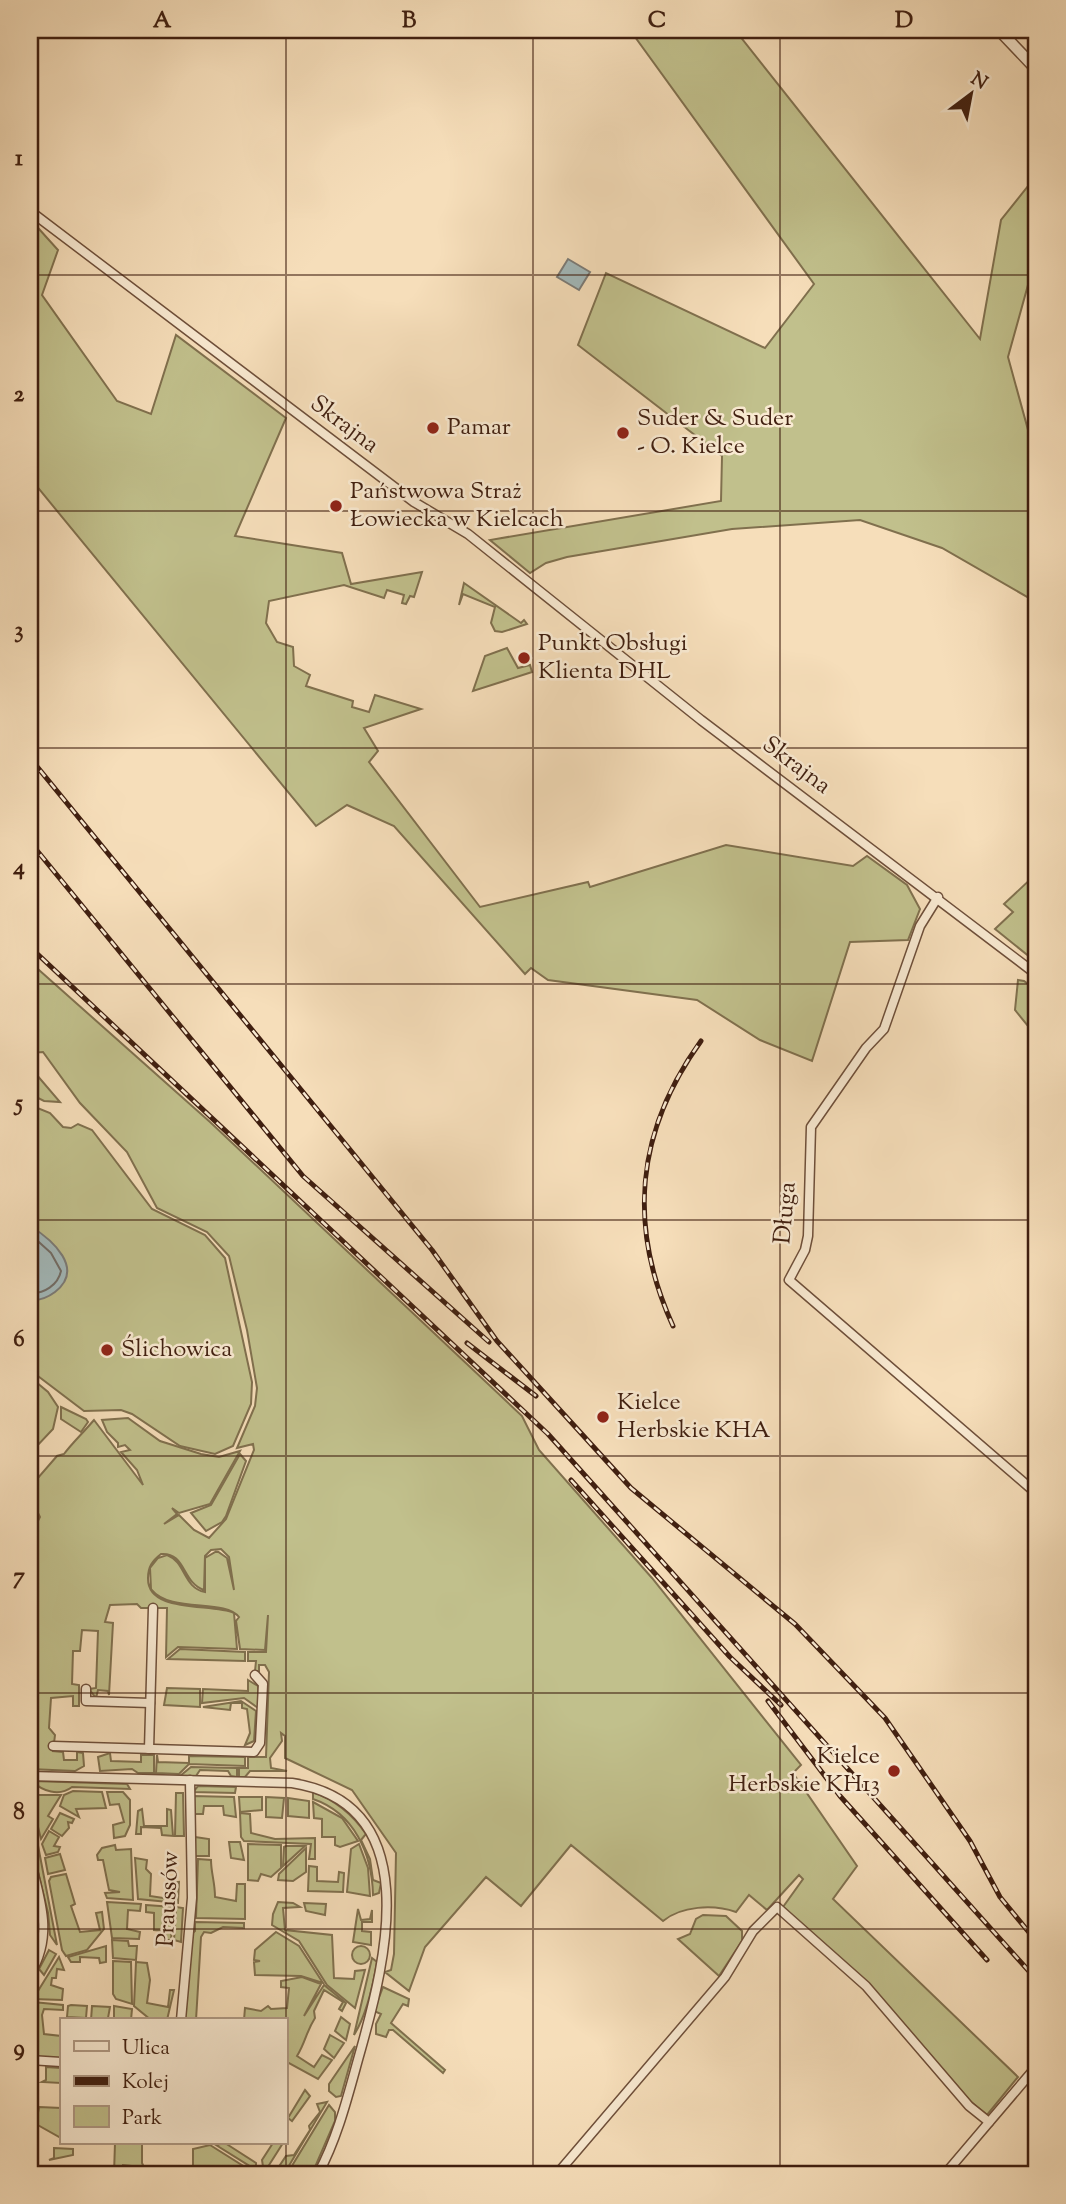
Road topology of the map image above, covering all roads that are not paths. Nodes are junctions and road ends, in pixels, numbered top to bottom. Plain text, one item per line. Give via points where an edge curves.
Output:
1 (999, 30) edge
2 (1036, 69) edge
3 (30, 211) edge
4 (938, 897) junction
5 (1036, 974) edge
6 (1036, 1493) edge
7 (153, 1608) dead end
8 (255, 1675) dead end
9 (86, 1689) dead end
10 (150, 1703) junction
11 (53, 1746) dead end
12 (149, 1749) junction
13 (30, 1776) edge
14 (190, 1780) junction
15 (30, 1859) edge
16 (30, 1974) edge
17 (181, 2018) edge
18 (30, 2060) edge
19 (60, 2062) edge
20 (1036, 2067) edge
21 (989, 2122) junction
22 (318, 2174) edge
23 (557, 2174) edge
24 (945, 2174) edge

1 - 2 street
3 - 4 street, Skrajna via 414,502 468,534 682,705
4 - 5 street, Skrajna
4 - 6 street, Długa via 920,926 884,1029 811,1126 807,1244 789,1280
7 - 10 street
8 - 12 street via 262,1684 257,1750
9 - 10 street via 86,1701
10 - 12 street
11 - 12 street
13 - 14 street
14 - 17 street, Praussów via 192,1889
14 - 22 street via 279,1781 321,1790 343,1802 363,1822 381,1857 387,1899 384,1962 345,2106
15 - 16 street via 45,1924 41,1951
18 - 19 street
20 - 21 street
21 - 23 street via 969,2106 866,1986 776,1907 753,1931 725,1977
21 - 24 street

